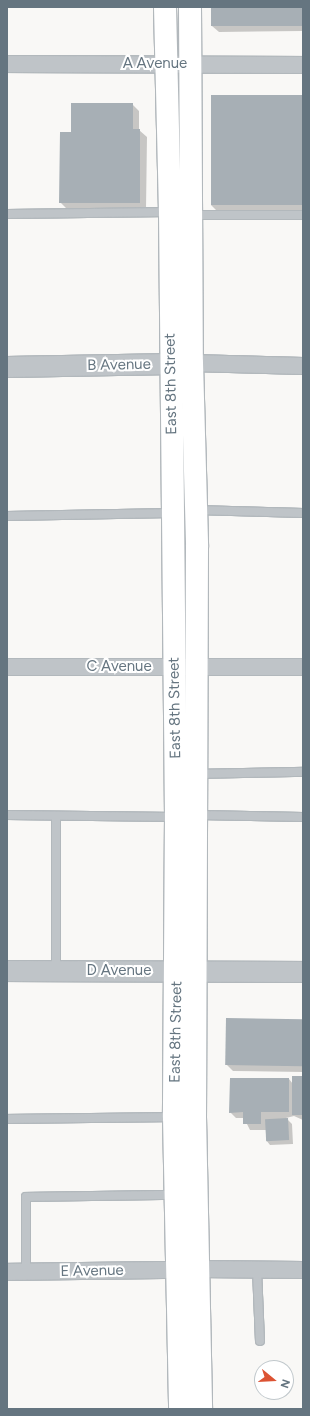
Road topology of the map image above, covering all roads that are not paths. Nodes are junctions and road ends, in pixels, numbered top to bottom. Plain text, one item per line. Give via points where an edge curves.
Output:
1 (165, 7) edge
2 (190, 7) edge
3 (7, 64) edge
4 (168, 64) junction
5 (190, 64) junction
6 (303, 65) edge
7 (181, 213) junction
8 (7, 214) edge
9 (303, 215) edge
10 (181, 364) junction
11 (303, 366) edge
12 (7, 367) edge
13 (196, 510) junction
14 (173, 513) junction
15 (303, 513) edge
16 (7, 516) edge
17 (174, 666) junction
18 (195, 666) junction
19 (7, 667) edge
20 (303, 667) edge
21 (303, 772) edge
22 (195, 774) junction
23 (7, 815) edge
24 (56, 816) junction
25 (186, 816) junction
26 (303, 817) edge
27 (7, 971) edge
28 (56, 971) junction
29 (186, 972) junction
30 (303, 972) edge
31 (174, 1117) junction
32 (7, 1119) edge
33 (176, 1195) junction
34 (187, 1269) junction
35 (256, 1270) junction
36 (303, 1270) edge
37 (7, 1272) edge
38 (26, 1272) junction
39 (260, 1341) dead end
40 (180, 1409) edge
41 (201, 1409) edge

1 - 4 main road, East 8th Street
2 - 5 main road, East 8th Street
3 - 4 street, A Avenue
4 - 5 street, A Avenue
4 - 7 main road, East 8th Street
5 - 6 street, A Avenue
5 - 7 main road, East 8th Street
7 - 8 lane
7 - 9 lane
7 - 10 main road, East 8th Street
10 - 11 street, B Avenue
10 - 12 street, B Avenue
10 - 13 main road, East 8th Street
10 - 14 main road, East 8th Street
13 - 15 lane
13 - 18 main road, East 8th Street
14 - 16 lane
14 - 17 main road, East 8th Street
17 - 18 street, C Avenue
17 - 19 street, C Avenue
17 - 25 main road, East 8th Street
18 - 20 street, C Avenue
18 - 22 main road, East 8th Street
21 - 22 lane
22 - 25 main road, East 8th Street
23 - 24 lane
24 - 25 lane
24 - 28 lane
25 - 26 lane
25 - 29 main road, East 8th Street
27 - 28 street, D Avenue
28 - 29 street, D Avenue
29 - 30 street, D Avenue
29 - 31 main road, East 8th Street
29 - 34 main road, East 8th Street
31 - 32 lane
31 - 33 main road, East 8th Street
33 - 34 main road, East 8th Street
33 - 38 lane via 26,1197
34 - 35 street, E Avenue
34 - 38 street, E Avenue
34 - 40 main road, East 8th Street
34 - 41 main road, East 8th Street
35 - 36 street, E Avenue
35 - 39 lane
37 - 38 street, E Avenue

